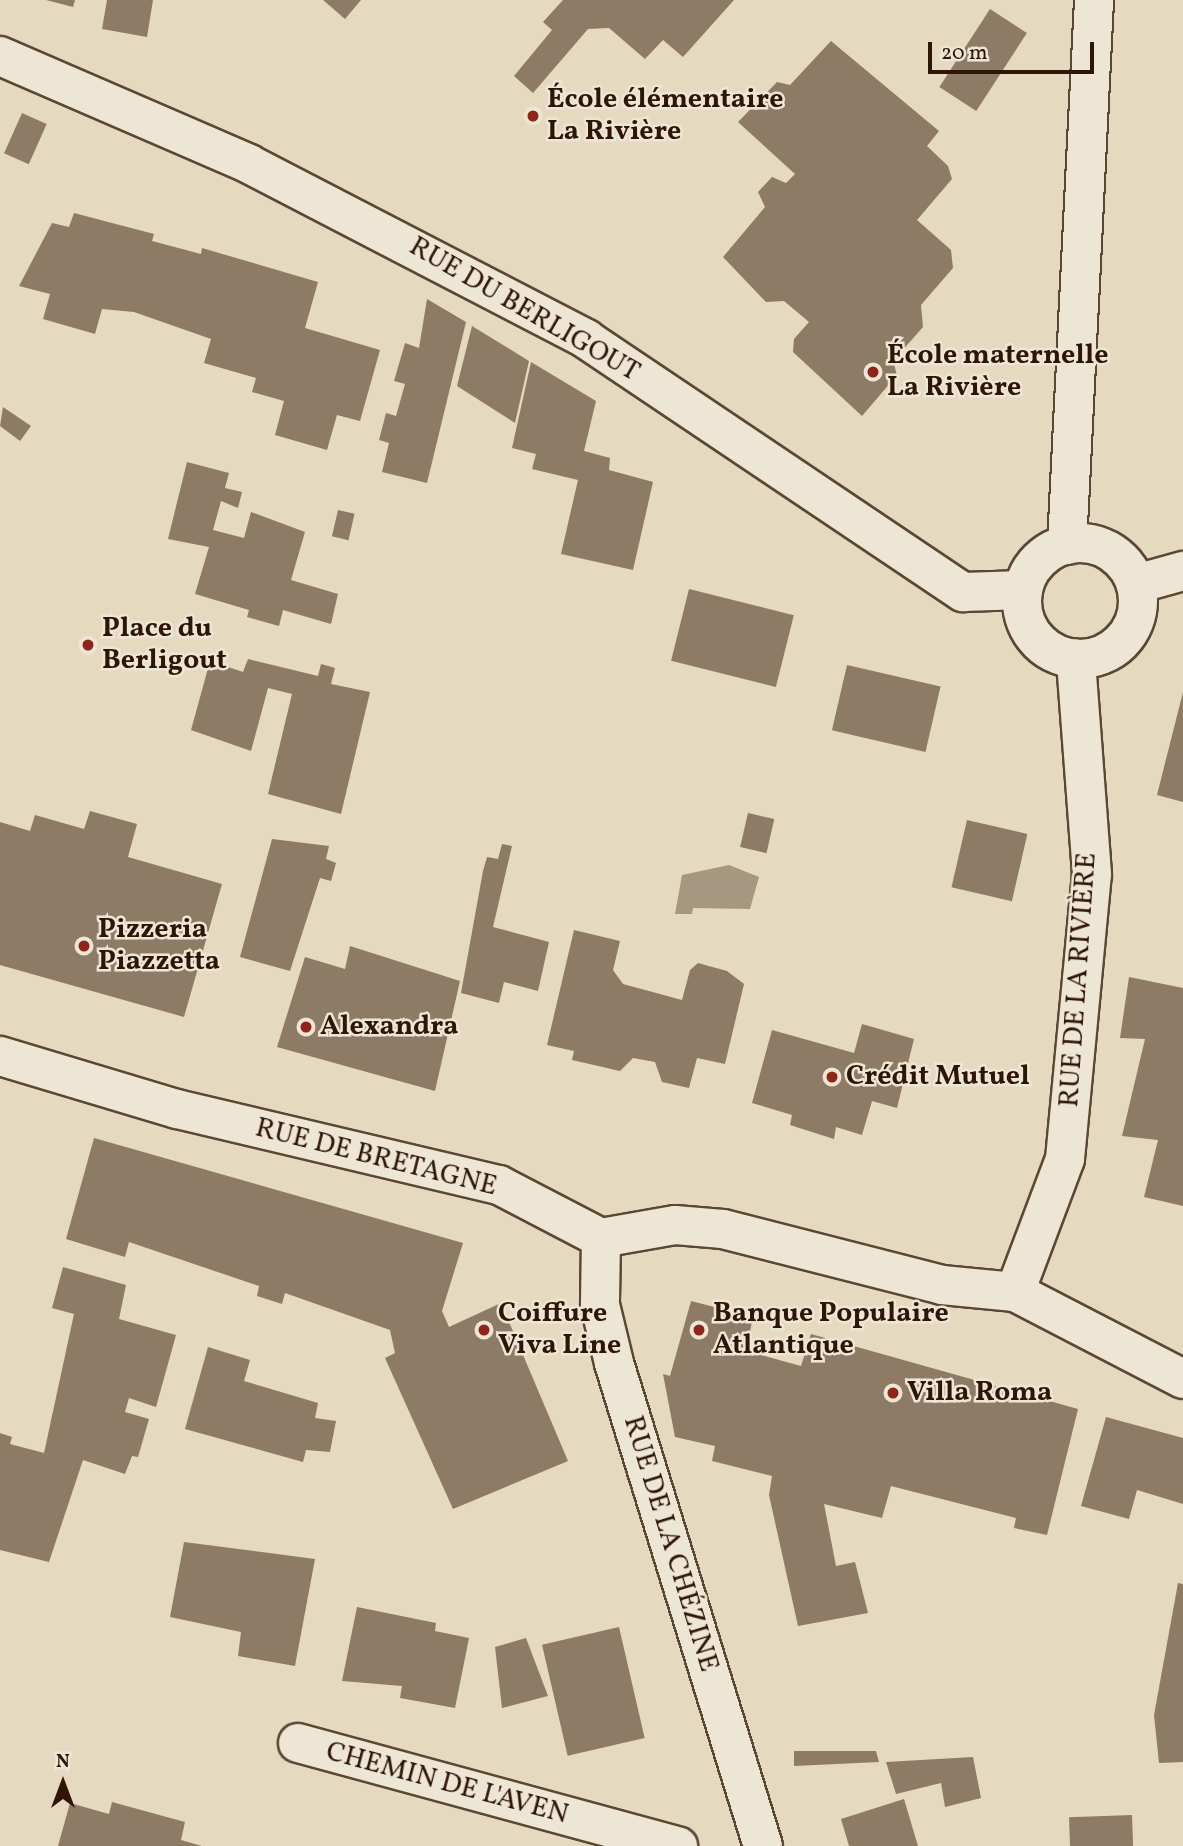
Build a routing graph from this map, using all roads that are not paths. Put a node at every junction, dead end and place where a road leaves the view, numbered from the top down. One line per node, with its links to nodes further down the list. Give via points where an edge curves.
1 (1094, 0): 3 (street)
2 (0, 56): 6 (street, RUE DU BERLIGOUT, via 249,164 586,339 963,592)
3 (1067, 545): 5 (street, via 1112,552); 6 (street, via 1040,558)
4 (1183, 571): 5 (street)
5 (1136, 584): 7 (street, via 1131,629 1116,648)
6 (1023, 590): 7 (street, via 1027,624 1040,644)
7 (1076, 659): 10 (street, RUE DE LA RIVIÈRE, via 1092,874 1085,953 1065,1159)
8 (0, 1056): 9 (street, RUE DE BRETAGNE, via 177,1109 499,1185)
9 (601, 1238): 10 (street, via 675,1225 723,1229 942,1285); 14 (street, RUE DE LA CHÉZINE, via 600,1305 614,1363)
10 (1015, 1292): 11 (street)
11 (1183, 1378)
12 (298, 1743): 13 (street, CHEMIN DE L'AVEN)
13 (678, 1846)
14 (763, 1846)

